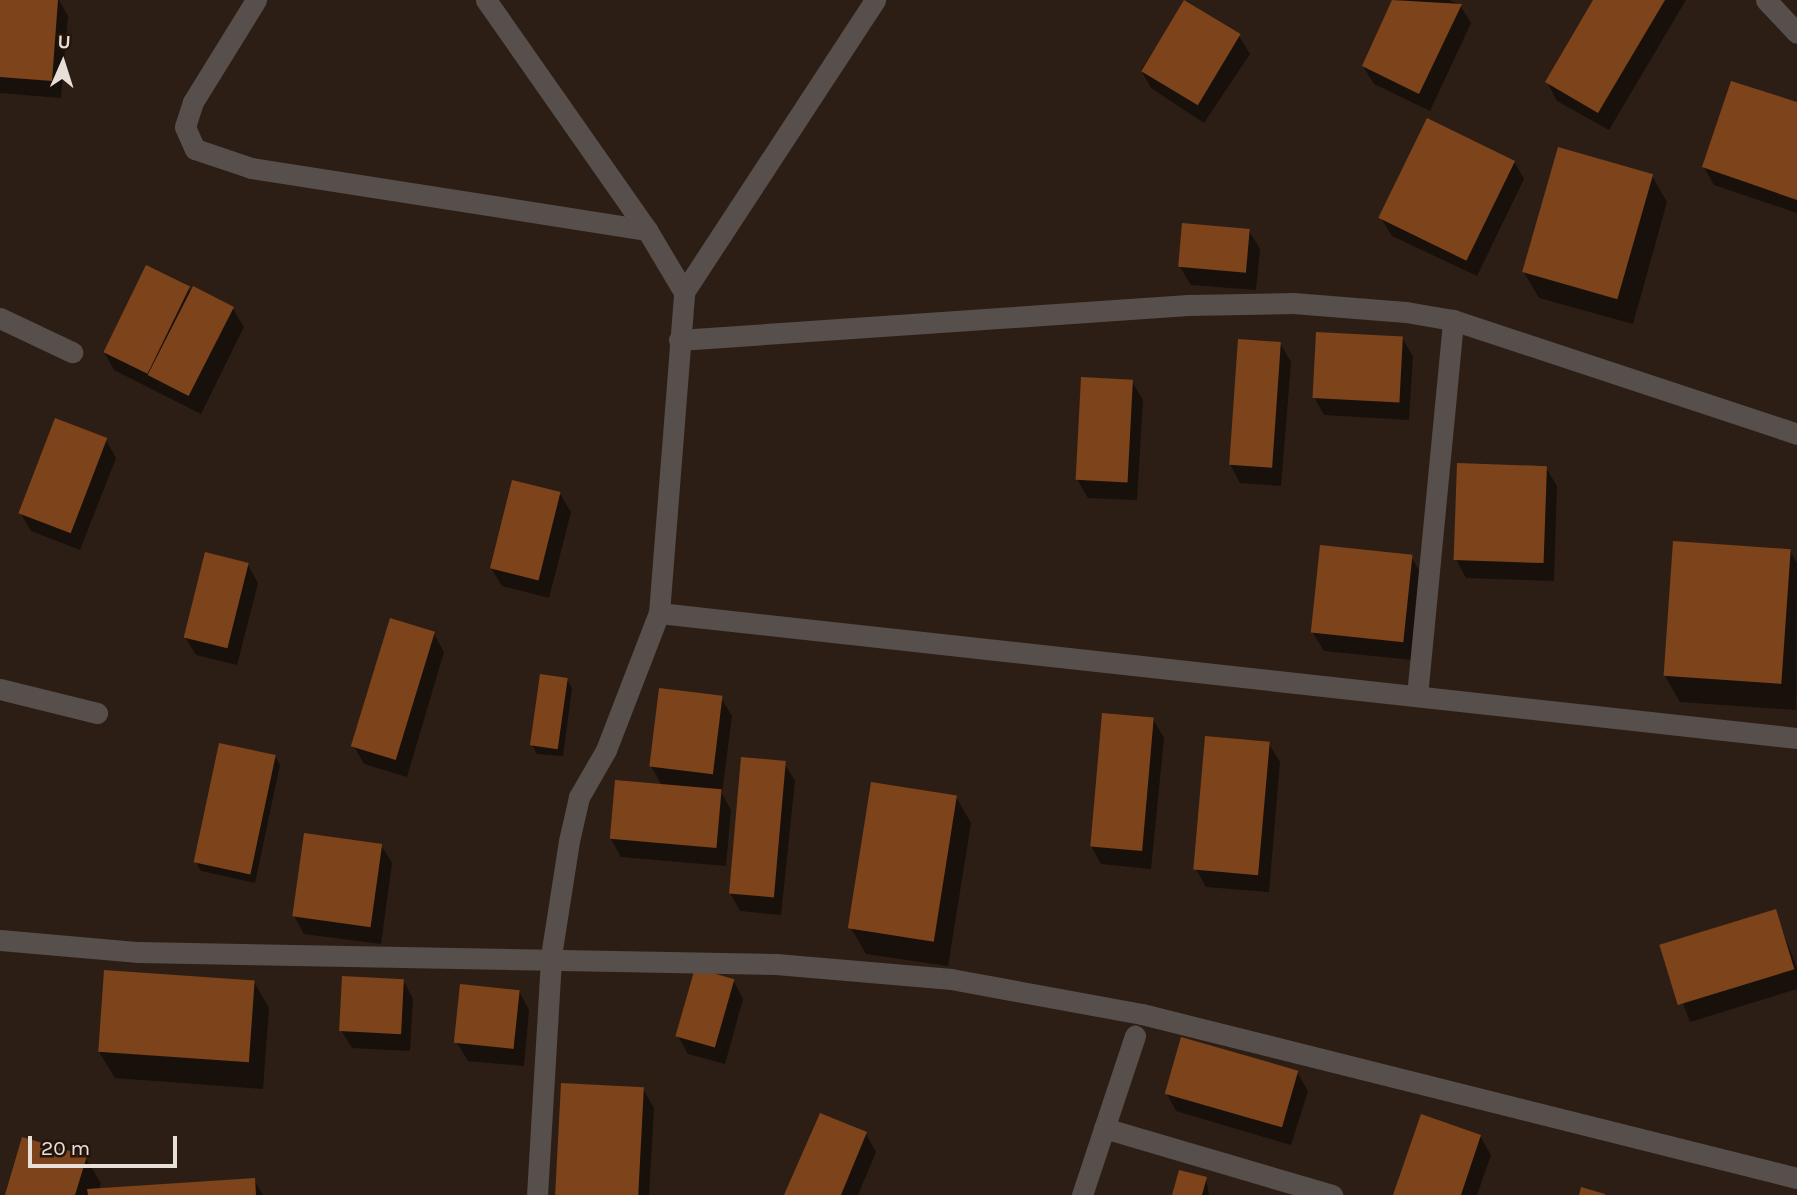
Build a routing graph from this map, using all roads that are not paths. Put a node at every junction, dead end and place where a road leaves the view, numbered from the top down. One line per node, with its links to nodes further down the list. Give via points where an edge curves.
1 (256, 0): 6 (street, via 193,102 185,127 195,149 251,167)
2 (486, 0): 6 (street)
3 (875, 0): 7 (street)
4 (1766, 0): 5 (street)
5 (1797, 33)
6 (648, 230): 7 (street)
7 (684, 292): 10 (street)
8 (0, 318): 11 (street)
9 (1453, 320): 10 (street, via 1293,303 1188,305); 12 (street); 15 (street)
10 (679, 340): 13 (street)
11 (72, 352)
12 (1797, 434)
13 (659, 613): 15 (street); 19 (street, via 606,750 579,797)
14 (0, 689): 16 (street)
15 (1417, 696): 17 (street)
16 (97, 713)
17 (1797, 738)
18 (0, 940): 19 (street, via 138,952)
19 (551, 956): 22 (street, via 776,964 951,979 1142,1014); 23 (street)
20 (1135, 1036): 21 (street)
21 (1104, 1128): 24 (street); 25 (street)
22 (1797, 1178)
23 (537, 1195)
24 (1082, 1195)
25 (1332, 1195)

